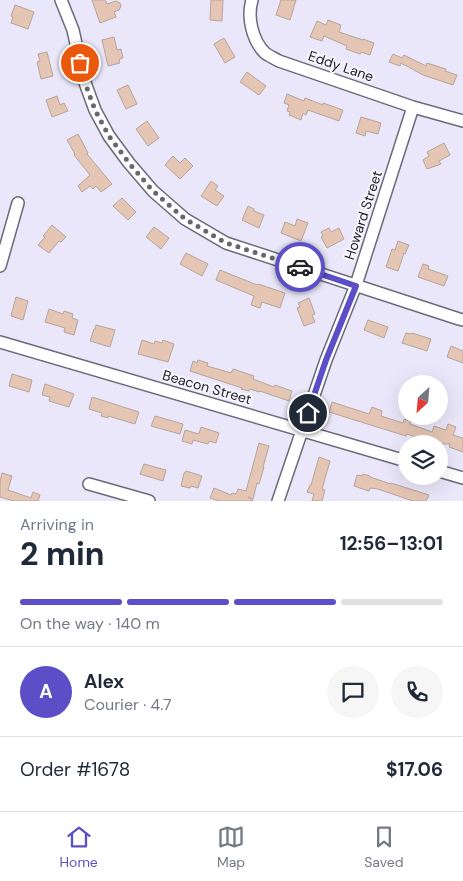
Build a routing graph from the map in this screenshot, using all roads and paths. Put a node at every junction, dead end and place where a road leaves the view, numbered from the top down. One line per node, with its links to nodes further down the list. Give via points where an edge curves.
1 (61, 0): 7 (street, via 73,30 84,80 95,110 109,136 153,191 185,219 226,243)
2 (252, 0): 3 (street, Eddy Lane, via 251,27 257,44 266,54)
3 (413, 107): 4 (street, Eddy Lane); 7 (street, Howard Street)
4 (463, 121)
5 (18, 203): 6 (street)
6 (0, 266)
7 (356, 286): 8 (street); 10 (street, Howard Street)
8 (463, 320)
9 (0, 342): 10 (street, Beacon Street)
10 (302, 430): 11 (street, Beacon Street); 16 (street, Howard Street)
11 (398, 459)
12 (448, 474): 13 (street)
13 (463, 478)
14 (89, 484): 15 (street)
15 (149, 501)
16 (278, 501)

